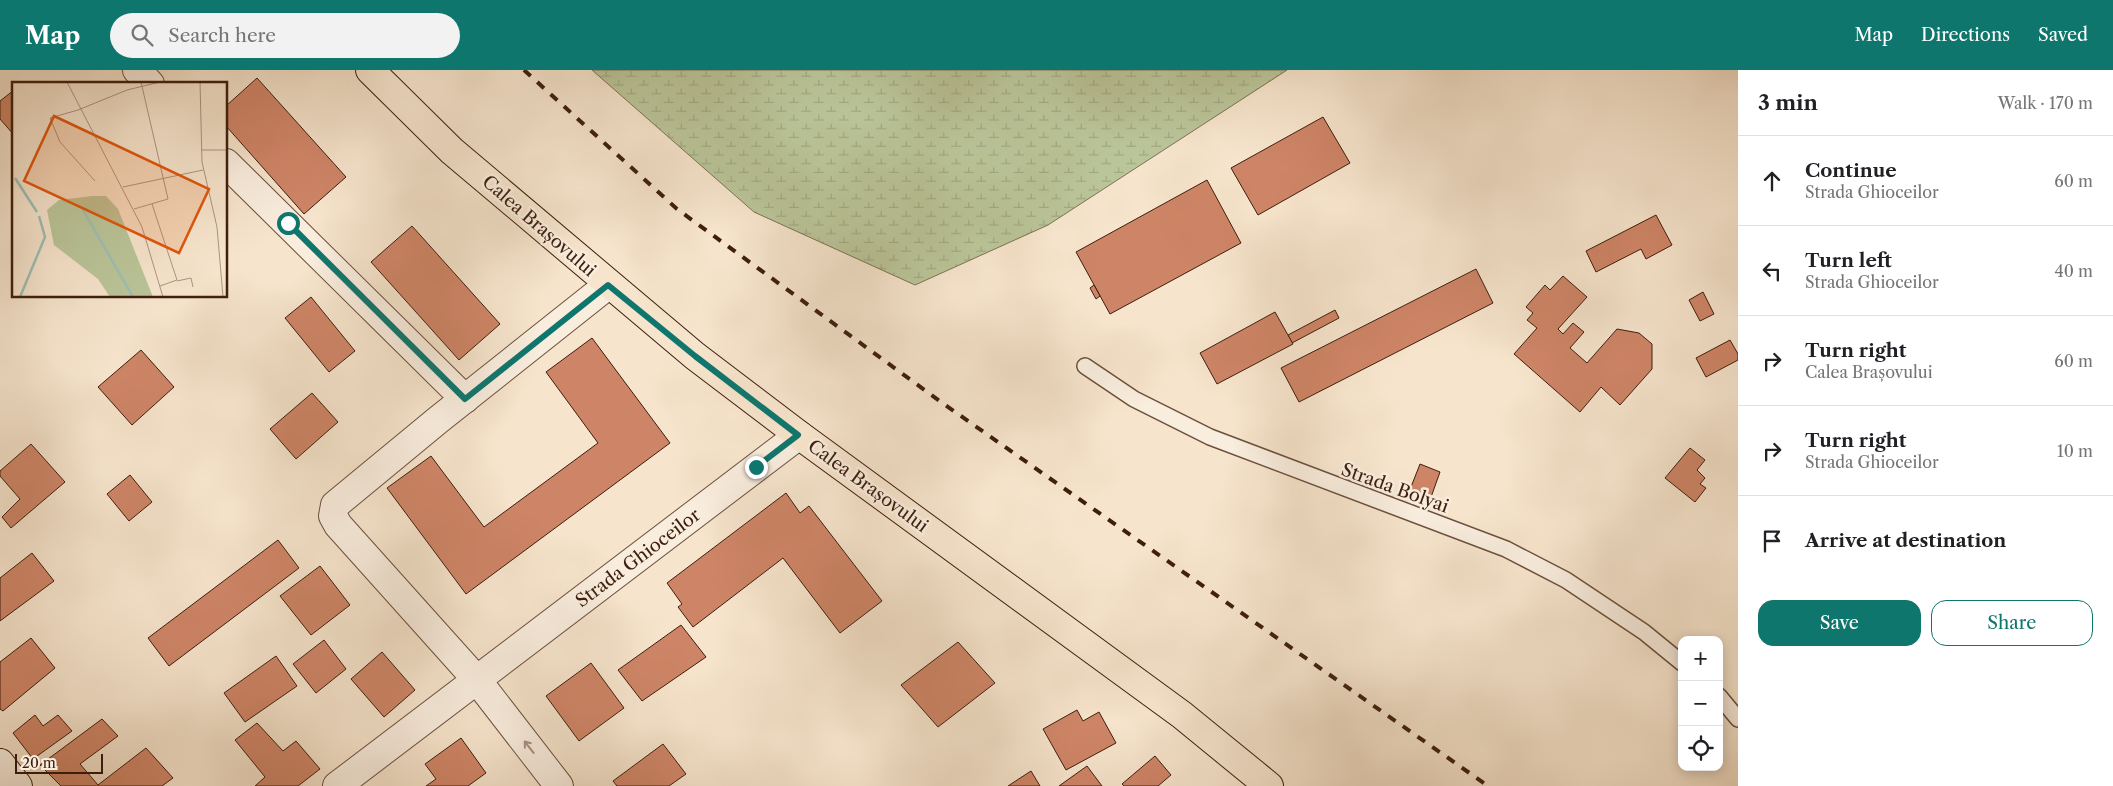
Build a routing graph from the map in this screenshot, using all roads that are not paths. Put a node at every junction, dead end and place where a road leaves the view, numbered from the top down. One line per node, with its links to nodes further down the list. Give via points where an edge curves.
1 (137, 70): 3 (street)
2 (370, 70): 5 (main road, Calea Brașovului, via 452,151)
3 (148, 82)
4 (228, 164): 7 (street)
5 (608, 285): 7 (street); 8 (main road, Calea Brașovului)
6 (1085, 366): 9 (lane, Strada Bolyai, via 1134,399 1210,437 1506,549 1566,580 1644,632)
7 (465, 399): 10 (street, via 335,504 333,516)
8 (798, 435): 10 (street, Strada Ghioceilor); 17 (main road, Calea Brașovului, via 1182,715)
9 (1678, 660)
10 (477, 680): 15 (street, Strada Ghioceilor); 16 (street, one-way to 10)
11 (1723, 701): 12 (lane)
12 (1738, 720)
13 (0, 763): 14 (street)
14 (18, 786)
15 (337, 786)
16 (559, 786)
17 (1269, 786)

